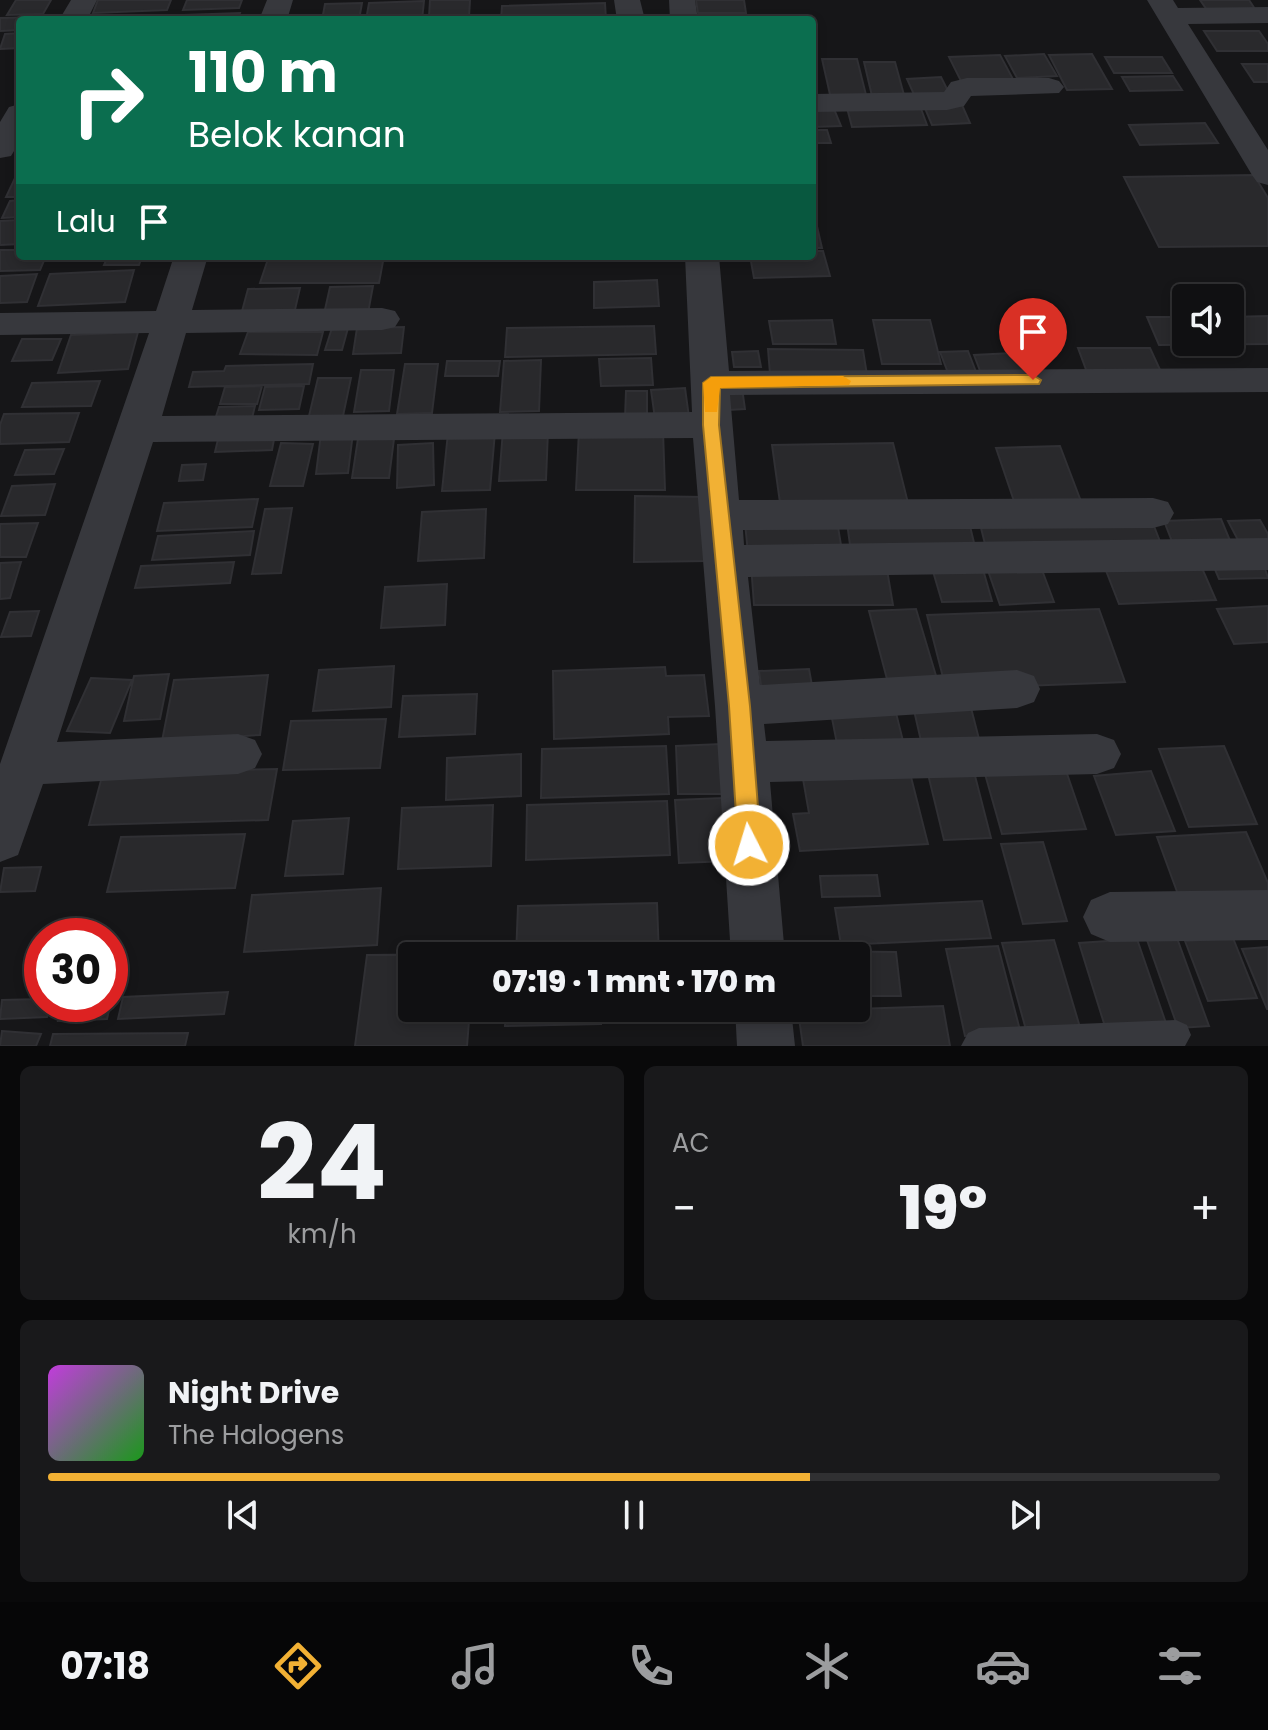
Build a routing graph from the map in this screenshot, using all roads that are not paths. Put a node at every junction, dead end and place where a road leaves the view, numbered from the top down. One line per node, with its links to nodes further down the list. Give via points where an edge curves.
1 (1165, 8): 2 (street); 7 (street)
2 (1268, 15)
3 (1049, 87): 4 (street, via 964,88 947,101)
4 (816, 103)
5 (16, 120): 6 (street)
6 (0, 149)
7 (1268, 175)
8 (190, 260): 11 (street)
9 (702, 260): 14 (street)
10 (382, 319): 11 (street)
11 (170, 320): 12 (street); 15 (street)
12 (0, 324)
13 (1268, 380): 14 (street)
14 (711, 404): 15 (street); 17 (street)
15 (138, 429): 25 (street)
16 (1153, 513): 17 (street)
17 (721, 515): 19 (street)
18 (1268, 554): 19 (street)
19 (724, 561): 21 (street)
20 (1017, 689): 21 (street)
21 (739, 706): 24 (street)
22 (238, 754): 25 (street)
23 (1097, 754): 24 (street)
24 (743, 762): 29 (street)
25 (25, 764): 26 (street)
26 (0, 839)
27 (1268, 915): 28 (street)
28 (1110, 917)
29 (757, 942)
30 (764, 1022): 32 (street)
31 (1176, 1035): 33 (lane)
32 (766, 1046)
33 (976, 1046)

